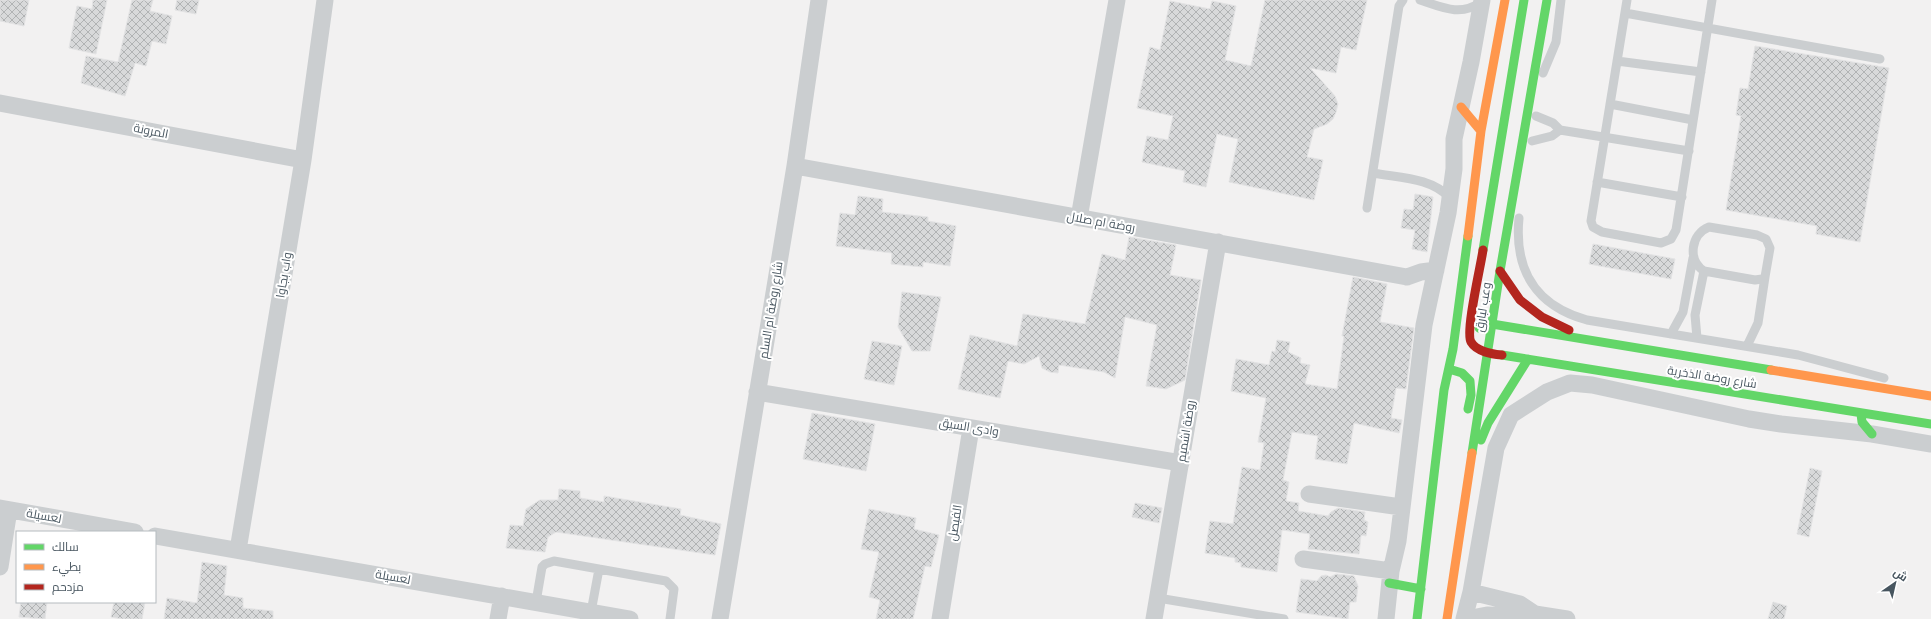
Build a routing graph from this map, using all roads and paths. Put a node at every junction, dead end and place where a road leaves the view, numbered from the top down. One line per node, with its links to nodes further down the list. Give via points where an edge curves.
1 (325, 0): 28 (street, واب بجاوا)
2 (819, 0): 29 (street, شارع روضة ام السلم)
3 (1117, 0): 37 (street)
4 (1402, 0): 30 (lane)
5 (1420, 0): 12 (lane, via 1460,11 1472,8)
6 (1505, 0): 24 (street, وعب لبارق)
7 (1524, 0): 48 (street)
8 (1547, 0): 41 (street, وعب لبارق)
9 (1561, 0): 21 (lane, via 1556,42 1544,71)
10 (1627, 0): 13 (lane)
11 (1712, 0): 14 (lane)
12 (1482, 1): 20 (street)
13 (1625, 13): 14 (lane); 16 (lane)
14 (1708, 28): 15 (lane); 17 (lane)
15 (1880, 58)
16 (1617, 61): 17 (lane); 19 (lane)
17 (1701, 72): 22 (lane)
18 (0, 103): 28 (street, المرونة)
19 (1610, 104): 22 (lane); 25 (lane)
20 (1461, 107): 24 (street); 34 (street, via 1454,139 1454,169)
21 (1536, 116): 23 (lane, via 1554,123); 26 (lane)
22 (1694, 120): 27 (lane)
23 (1560, 130): 25 (lane); 26 (lane, via 1552,136)
24 (1481, 131): 53 (street, وعب لبارق)
25 (1604, 136): 27 (lane); 31 (lane)
26 (1532, 141): 32 (lane)
27 (1689, 151): 33 (lane)
28 (303, 160): 73 (street, واب بجاوا)
29 (795, 166): 37 (street, روضة ام صلال); 57 (street, شارع روضة ام السلم)
30 (1373, 173): 34 (lane, via 1432,184); 36 (lane)
31 (1597, 182): 33 (lane); 33 (lane, via 1591,221 1593,227 1602,232 1661,243 1671,239 1676,230)
32 (1525, 185)
33 (1682, 197)
34 (1450, 198): 40 (street)
35 (1521, 207): 47 (lane, via 1518,231 1522,261 1533,285 1551,304 1568,314 1587,320)
36 (1367, 208)
37 (1079, 218): 38 (street, روضة ام صلال)
38 (1218, 242): 43 (street, روضة ام صلال); 65 (street, روضة اشميم)
39 (1693, 258): 42 (lane, via 1695,264); 44 (lane, via 1697,236 1709,227 1757,235 1766,239 1770,248); 47 (lane, via 1683,312)
40 (1436, 270): 43 (street); 45 (street)
41 (1500, 271): 46 (street, وعب لبارق); 50 (street, via 1520,300 1542,316)
42 (1704, 271): 44 (lane, via 1759,280); 49 (lane, via 1696,315)
43 (1407, 276): 45 (street)
44 (1765, 277): 51 (lane, via 1758,323)
45 (1430, 294): 69 (street)
46 (1492, 324): 48 (street, via 1483,326); 50 (street, شارع روضة الذخرية); 52 (street, وعب لبارق)
47 (1671, 334): 49 (lane)
48 (1469, 336): 52 (street, via 1475,347); 53 (street)
49 (1696, 338): 51 (lane)
50 (1596, 340): 58 (street, شارع روضة الذخرية)
51 (1747, 346): 56 (lane, via 1815,359)
52 (1488, 353): 54 (street, شارع روضة الذخرية); 66 (street, وعب لبارق)
53 (1452, 354): 55 (street, وعب لبارق)
54 (1528, 358): 59 (street, شارع روضة الذخرية); 66 (street, via 1488,423)
55 (1449, 369): 60 (street, via 1462,373 1470,381 1471,395); 79 (street, وعب لبارق, via 1444,390)
56 (1890, 379)
57 (757, 392): 62 (street, وادى السيق); 89 (street, شارع روضة ام السلم)
58 (1931, 396)
59 (1861, 414): 61 (street, شارع روضة الذخرية); 63 (street, via 1862,422)
60 (1466, 418)
61 (1931, 424)
62 (971, 428): 65 (street, وادى السيق); 90 (street, الفيصل)
63 (1872, 434): 64 (street); 80 (street, via 1749,419 1592,384 1570,383 1546,392 1511,415 1496,448)
64 (1931, 444)
65 (1181, 463): 82 (street, روضة اشميم)
66 (1471, 463): 74 (street, وعب لبارق)
67 (1458, 483): 74 (street)
68 (1310, 494): 69 (street)
69 (1401, 507): 78 (street, via 1398,541)
70 (4, 509): 71 (street, لعسيلة); 76 (street)
71 (129, 531)
72 (156, 536): 73 (street, لعسيلة)
73 (238, 550): 81 (street, لعسيلة)
74 (1456, 555): 95 (street, وعب لبارق)
75 (1303, 559): 78 (street)
76 (0, 567)
77 (599, 568): 83 (lane, via 554,561 545,564 541,572); 84 (lane); 88 (lane, via 666,581 674,589)
78 (1390, 577): 79 (street); 93 (street)
79 (1421, 589): 94 (street, وعب لبارق)
80 (1472, 592): 85 (street, via 1520,604); 96 (street)
81 (502, 596): 83 (street, لعسيلة); 86 (street)
82 (1158, 598): 91 (street, روضة اشميم); 92 (lane)
83 (536, 602): 84 (street, لعسيلة)
84 (591, 612): 87 (street, لعسيلة)
85 (1535, 614): 96 (street, via 1486,615); 97 (street)
86 (498, 619)
87 (630, 619)
88 (670, 619)
89 (720, 619)
90 (940, 619)
91 (1154, 619)
92 (1284, 619)
93 (1386, 619)
94 (1417, 619)
95 (1446, 619)
96 (1465, 619)
97 (1567, 619)

